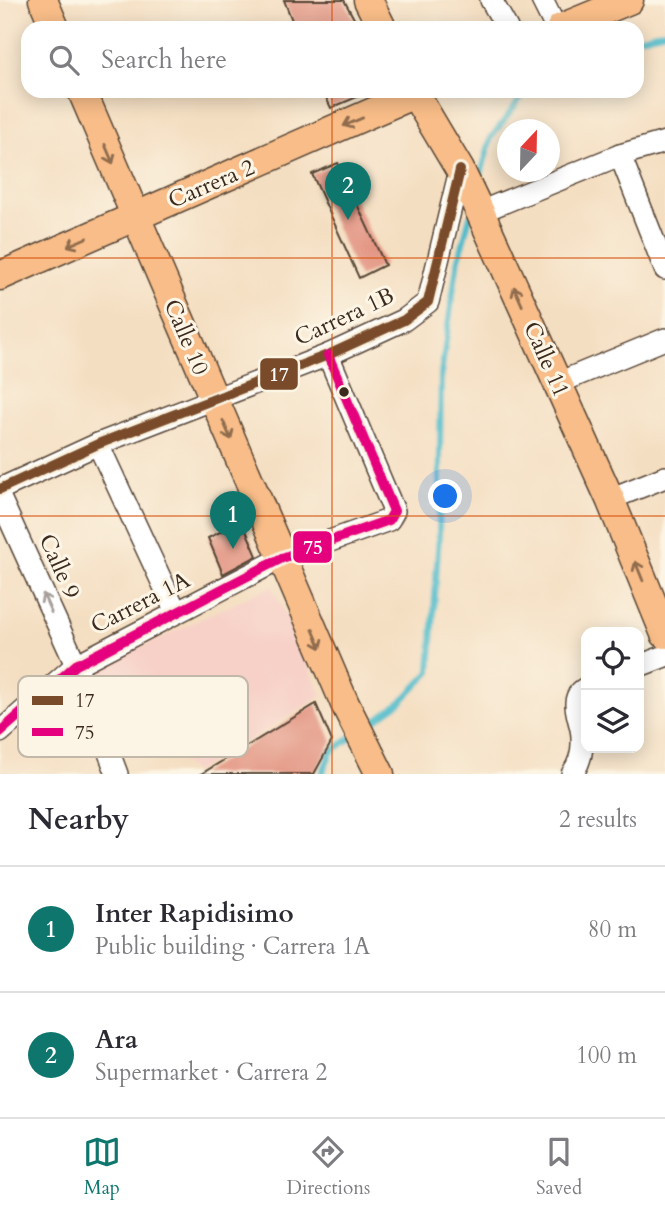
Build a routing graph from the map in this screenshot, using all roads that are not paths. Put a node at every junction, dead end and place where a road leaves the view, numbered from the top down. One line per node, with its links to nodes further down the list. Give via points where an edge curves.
1 (43, 0): 6 (main road)
2 (368, 0): 7 (main road)
3 (491, 0): 8 (street)
4 (542, 0): 9 (street)
5 (629, 0): 10 (main road)
6 (52, 21)
7 (378, 21)
8 (503, 21)
9 (555, 21)
10 (576, 21)
11 (85, 98): 17 (main road, Calle 10, one-way to 17)
12 (403, 98): 17 (main road, Carrera 2, one-way to 17)
13 (420, 98): 16 (main road, Calle 11)
14 (665, 142): 15 (street)
15 (620, 155): 16 (street); 18 (street)
16 (470, 191): 21 (street, Carrera 1B, via 428,302 404,320); 22 (main road, Calle 11, one-way to 16)
17 (135, 216): 19 (main road, Carrera 2, one-way to 19); 23 (main road, Calle 10)
18 (665, 269)
19 (0, 276)
20 (665, 338): 22 (street)
21 (328, 355): 23 (street, Carrera 1B); 29 (street, Carrera 1A, via 394,510 388,520)
22 (558, 383): 28 (main road, Calle 11)
23 (215, 400): 24 (street, Carrera 1B); 29 (main road, Calle 10, one-way to 29)
24 (98, 444): 26 (street, Carrera 1B); 30 (street)
25 (665, 477): 28 (street)
26 (0, 489)
27 (0, 498): 33 (street, Calle 9, one-way to 27)
28 (610, 499): 31 (main road, Calle 11, one-way to 28)
29 (282, 558): 30 (street, Carrera 1A); 41 (main road, Calle 10, one-way to 41)
30 (176, 612): 33 (street, Carrera 1A)
31 (664, 637): 32 (street)
32 (644, 660)
33 (76, 665): 34 (street, Carrera 1A); 35 (street, Calle 9)
34 (64, 676)
35 (80, 676)
36 (583, 690): 42 (street, via 575,703 581,756)
37 (18, 716): 38 (street, Carrera 1A)
38 (0, 732)
39 (111, 757): 40 (street, Calle 9)
40 (117, 774)
41 (380, 774)
42 (572, 774)

